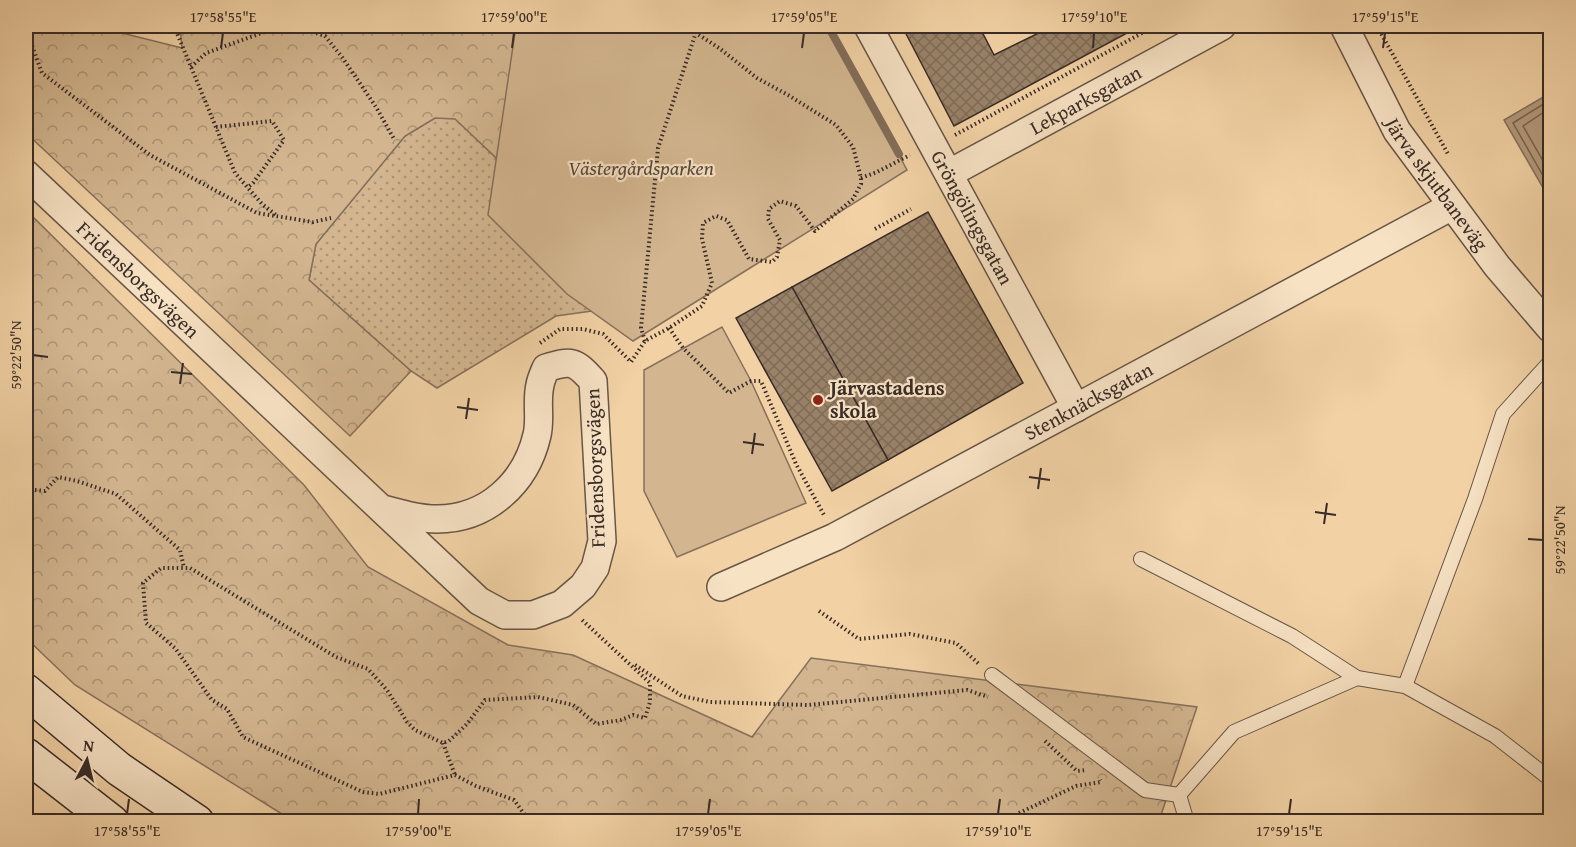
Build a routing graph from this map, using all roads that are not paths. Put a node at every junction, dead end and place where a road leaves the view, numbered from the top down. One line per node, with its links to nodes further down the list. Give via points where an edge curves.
1 (868, 26): 5 (street, Gröngölingsgatan)
2 (1222, 26): 5 (street, Lekparksgatan)
3 (1344, 26): 6 (street, Järva skjutbaneväg, via 1397,131)
4 (26, 174): 10 (street, Fridensborgsvägen)
5 (950, 174): 9 (street, Gröngölingsgatan)
6 (1452, 206): 7 (street, Järva skjutbaneväg); 9 (street, Stenknäcksgatan)
7 (1551, 328)
8 (1551, 362): 15 (lane, via 1503,414)
9 (1076, 408): 12 (street, Stenknäcksgatan, via 836,537)
10 (383, 509): 10 (street, Fridensborgsvägen, via 420,518 458,518 499,498 528,465 538,434 539,385 546,368 565,362 580,366 593,381 602,541 595,568 583,586 562,604 533,615 505,615 479,601)
11 (1141, 559): 14 (lane, via 1292,636)
12 (721, 587)
13 (992, 675): 19 (lane, via 1145,790)
14 (1357, 678): 15 (lane); 19 (lane, via 1234,732)
15 (1405, 686): 18 (lane, via 1495,736)
16 (26, 691): 21 (main road, via 119,769)
17 (26, 755): 20 (main road)
18 (1551, 779)
19 (1179, 795): 22 (lane)
20 (112, 822)
21 (197, 822)
22 (1187, 822)

